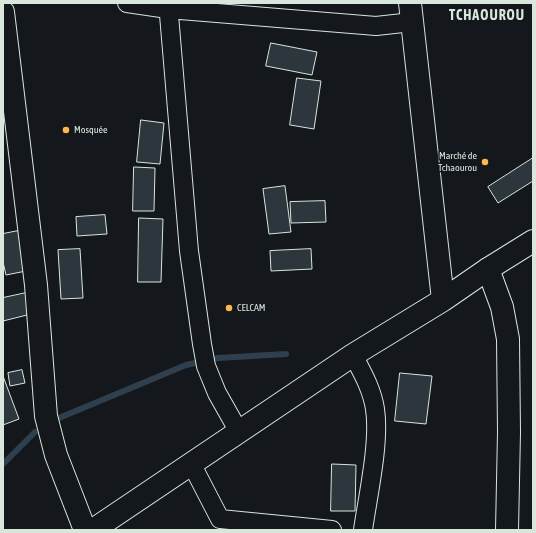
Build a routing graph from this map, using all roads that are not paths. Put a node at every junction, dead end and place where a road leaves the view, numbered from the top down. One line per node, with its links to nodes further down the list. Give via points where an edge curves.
1 (127, 3): 2 (street)
2 (168, 6): 4 (street, via 376,26); 9 (street, via 189,251 202,344 206,366 217,393)
3 (3, 12): 12 (main road, via 36,285 46,416 56,455)
4 (411, 13): 7 (main road)
5 (533, 241): 6 (main road)
6 (488, 269): 7 (main road); 16 (main road, via 502,307 508,339)
7 (443, 300): 8 (main road)
8 (353, 355): 9 (main road); 15 (street, via 367,383 374,408 376,433)
9 (239, 432): 10 (main road)
10 (191, 463): 11 (street); 13 (main road)
11 (220, 524): 14 (street)
12 (85, 530)
13 (93, 530)
14 (332, 530)
15 (364, 530)
16 (507, 530)

